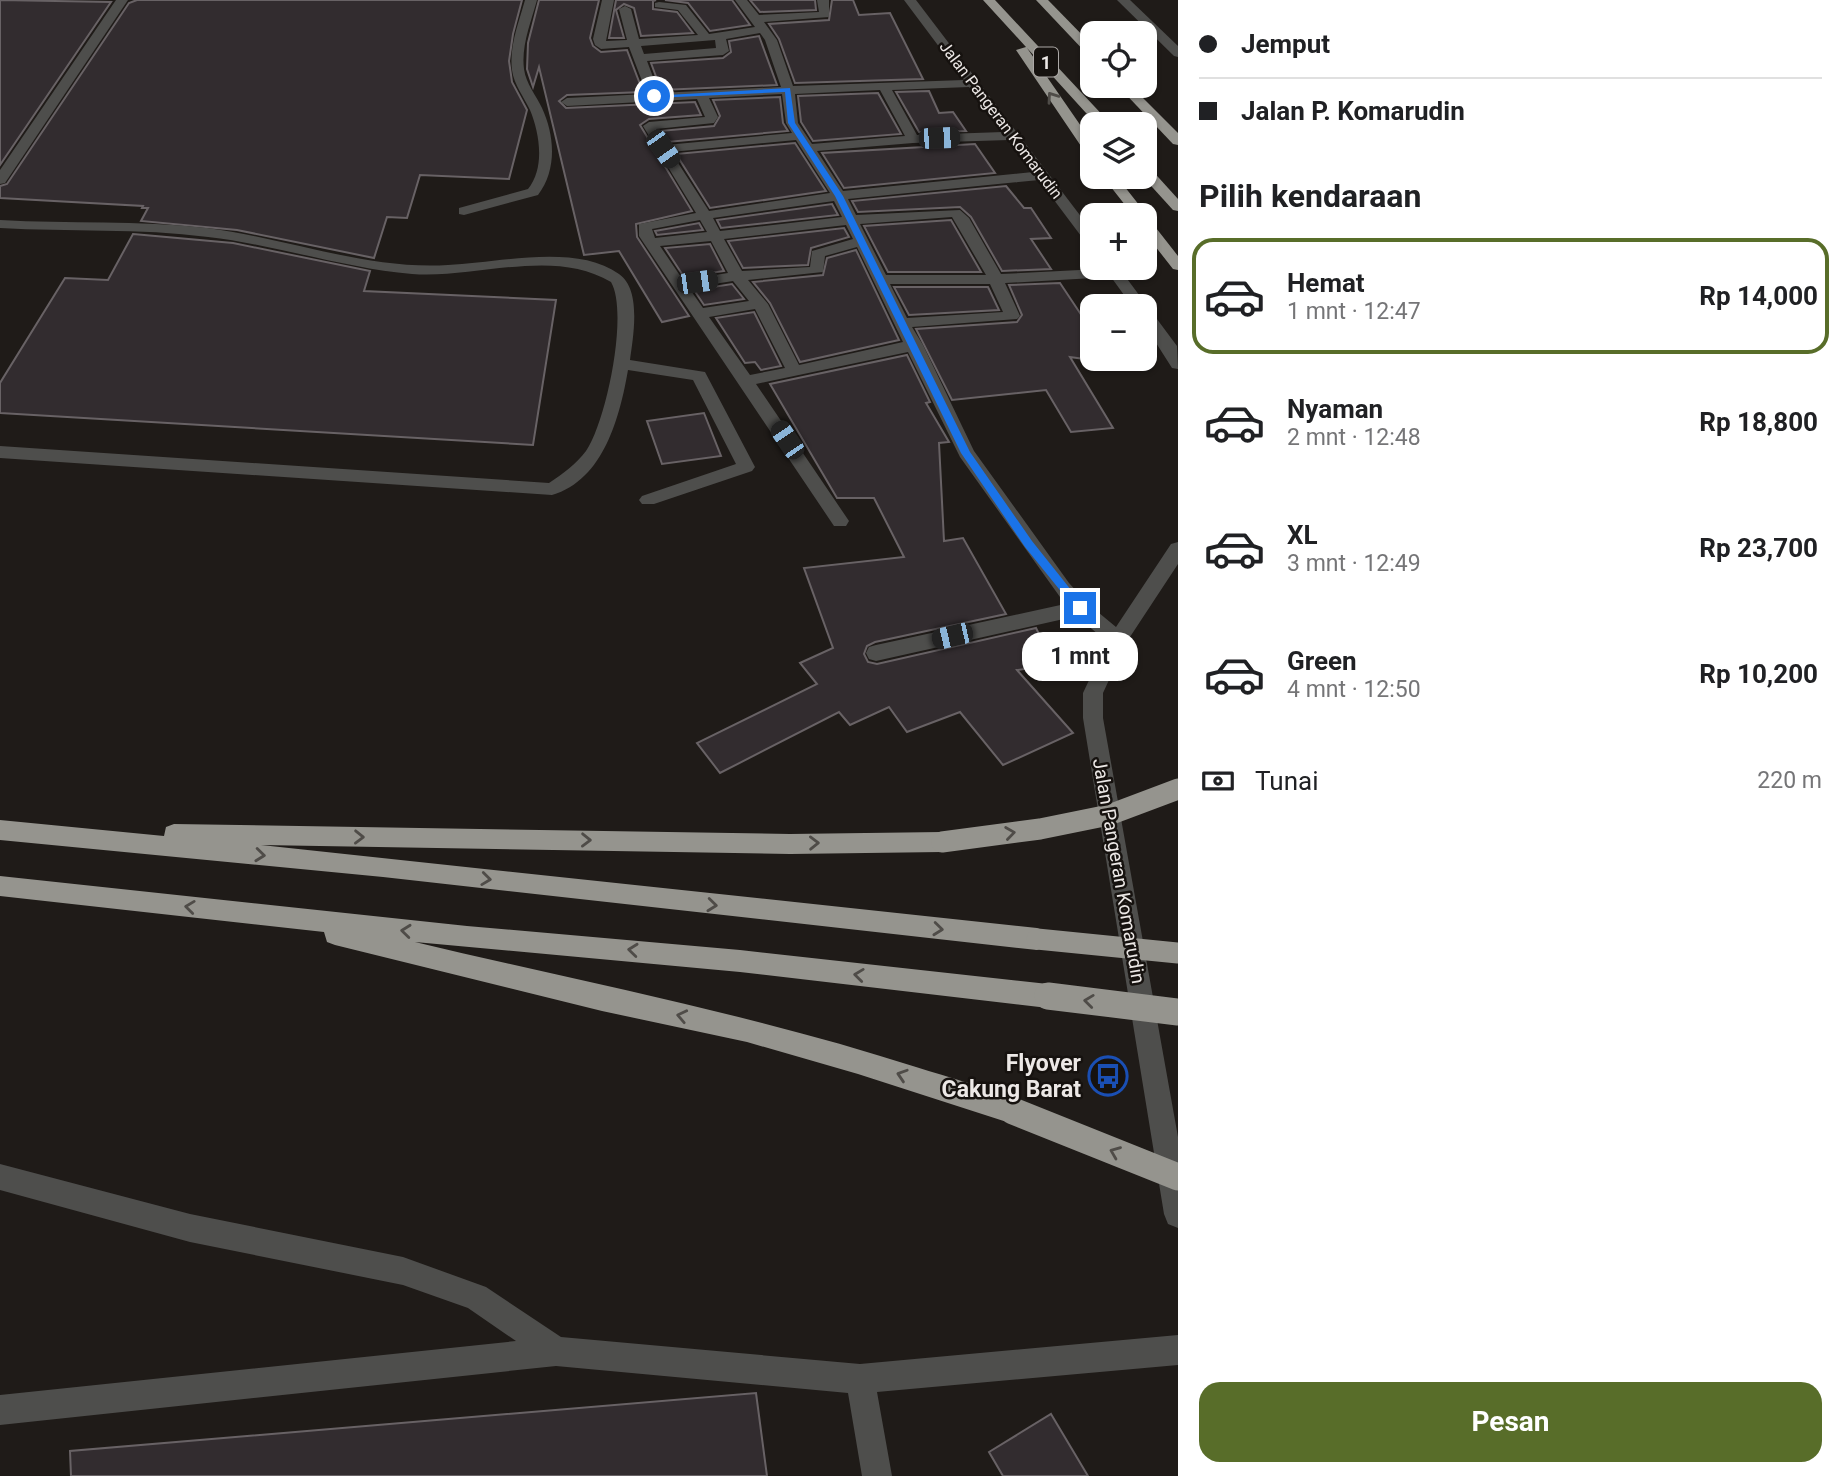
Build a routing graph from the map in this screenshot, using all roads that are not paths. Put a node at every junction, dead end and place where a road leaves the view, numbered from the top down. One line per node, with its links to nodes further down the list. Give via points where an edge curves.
1 (121, 0): 35 (street)
2 (531, 0): 41 (street, via 518,69 537,112 545,148 539,186 518,197)
3 (741, 0): 13 (street)
4 (823, 0): 13 (street, via 825,15)
5 (910, 0): 20 (street, Jalan Pangeran Komarudin)
6 (989, 0): 12 (highway, 1)
7 (1042, 0): 16 (highway, 1)
8 (1123, 0): 18 (street)
9 (661, 3): 11 (street); 15 (street, via 682,6)
10 (608, 4): 11 (street); 17 (street, via 601,45)
11 (635, 8): 17 (street)
12 (1001, 14): 27 (highway, 1); 28 (highway, one-way to 12, via 1032,68)
13 (761, 24): 14 (street); 22 (street, via 776,50)
14 (720, 37): 15 (street); 19 (street, via 723,51)
15 (706, 38): 17 (street)
16 (1080, 40)
17 (634, 44): 19 (street)
18 (1178, 53)
19 (639, 58): 24 (street)
20 (974, 83): 21 (street); 29 (street, Jalan Pangeran Komarudin)
21 (885, 88): 22 (street); 30 (street)
22 (788, 90): 23 (street); 32 (street, via 792,123)
23 (701, 95): 24 (street); 33 (street, via 712,117 709,120 649,126)
24 (654, 96): 26 (street)
25 (1136, 98): 31 (highway)
26 (567, 102)
27 (1091, 112)
28 (1080, 135)
29 (1014, 136): 30 (street); 34 (street, Jalan Pangeran Komarudin)
30 (913, 139): 32 (street)
31 (1178, 141)
32 (803, 142): 33 (street); 38 (street)
33 (663, 149): 42 (street)
34 (1043, 175): 38 (street); 45 (street, Jalan Pangeran Komarudin)
35 (0, 180)
36 (1157, 184): 40 (highway)
37 (1119, 189): 39 (highway)
38 (839, 196): 42 (street); 43 (street)
39 (1131, 203)
40 (1178, 207)
41 (464, 211)
42 (705, 216): 46 (street); 49 (street, via 644,227)
43 (851, 220): 46 (street); 48 (street); 54 (street, via 955,213)
44 (0, 225): 61 (street, via 108,225 208,233 394,268 443,270 546,262 588,267 618,280 625,293)
45 (1080, 225)
46 (717, 235): 49 (street); 52 (street)
47 (1157, 239): 50 (highway)
48 (861, 241): 52 (street, via 817,254 815,271); 53 (street)
49 (652, 243): 55 (street)
50 (1178, 266)
51 (1080, 273): 54 (street)
52 (737, 276): 55 (street); 56 (street)
53 (881, 279): 54 (street); 58 (street)
54 (996, 279): 58 (street, via 1010,317)
55 (677, 285): 57 (street)
56 (760, 304): 57 (street); 63 (street)
57 (697, 314): 64 (street)
58 (904, 323): 60 (street)
59 (1157, 330): 62 (street)
60 (915, 345): 63 (street); 69 (street, via 966,453)
61 (621, 365): 65 (street, via 605,433 581,470 552,489); 66 (street, via 699,376 746,467)
62 (1178, 365)
63 (795, 372): 64 (street)
64 (747, 381): 67 (street)
65 (0, 452)
66 (648, 500)
67 (840, 521)
68 (1178, 549): 70 (street, Jalan Pangeran Komarudin)
69 (1080, 608): 70 (street); 71 (street)
70 (1118, 640): 80 (street, Jalan Pangeran Komarudin, via 1093,693 1093,718)
71 (876, 653)
72 (1178, 789): 73 (highway, one-way to 72, bridge, via 790,844 942,842 1109,815)
73 (11, 831): 76 (highway, one-way to 76, bridge)
74 (0, 886): 75 (highway, one-way to 74)
75 (258, 915): 77 (highway, one-way to 75, bridge, via 740,961); 79 (highway, one-way to 75, bridge, via 1013,1111 858,1061 747,1030)
76 (1178, 953)
77 (1178, 1012)
78 (0, 1177): 82 (street, via 190,1228 403,1271 476,1297)
79 (1178, 1177)
80 (1178, 1214)
81 (1178, 1350): 83 (street)
82 (556, 1351): 83 (street); 84 (street)
83 (860, 1379): 85 (street)
84 (0, 1410)
85 (877, 1476)

